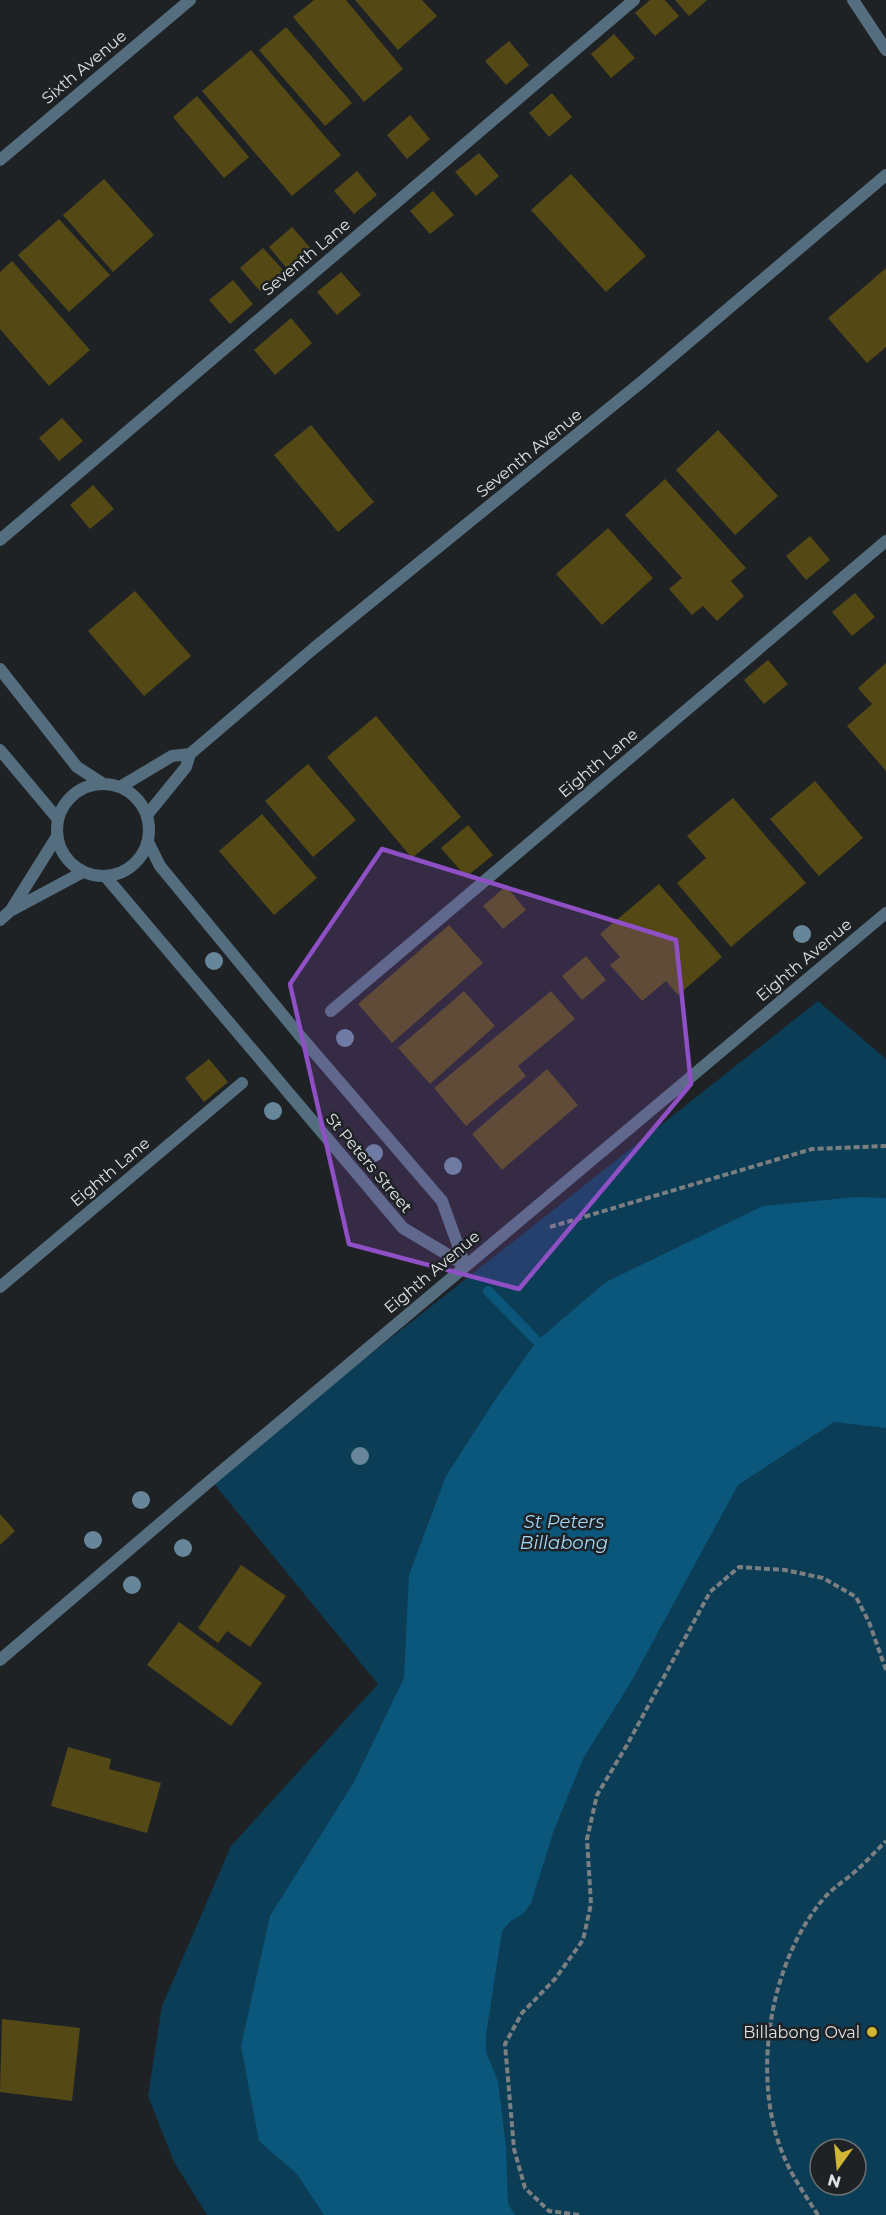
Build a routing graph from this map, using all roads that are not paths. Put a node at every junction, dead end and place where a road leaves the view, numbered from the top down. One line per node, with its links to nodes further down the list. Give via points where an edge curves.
1 (190, 0): 5 (street, Sixth Avenue)
2 (634, 0): 7 (street, Seventh Lane)
3 (853, 0): 4 (street)
4 (886, 50)
5 (0, 160)
6 (886, 175): 11 (street, Seventh Avenue)
7 (0, 540)
8 (886, 541): 23 (street, Eighth Lane)
9 (0, 669): 12 (street, via 77,767)
10 (0, 750): 15 (street)
11 (190, 754): 13 (street, Seventh Avenue, via 172,756); 14 (street, Seventh Avenue, via 186,767)
12 (102, 783): 13 (street); 15 (street, via 80,789 66,801)
13 (120, 787): 14 (street, via 131,793)
14 (147, 815): 17 (street)
15 (57, 818): 16 (street)
16 (56, 838): 18 (street, via 63,854); 20 (street)
17 (148, 842): 19 (street, via 141,857 126,870); 25 (street, St Peters Street, via 160,866 442,1201)
18 (83, 872): 19 (street); 20 (street)
19 (106, 877): 25 (street, St Peters Street, via 403,1228)
20 (11, 910): 22 (street)
21 (886, 913): 25 (street, Eighth Avenue)
22 (0, 920)
23 (331, 1011)
24 (242, 1083): 26 (street, Eighth Lane)
25 (465, 1265): 27 (street, Eighth Avenue)
26 (0, 1287)
27 (0, 1660)

